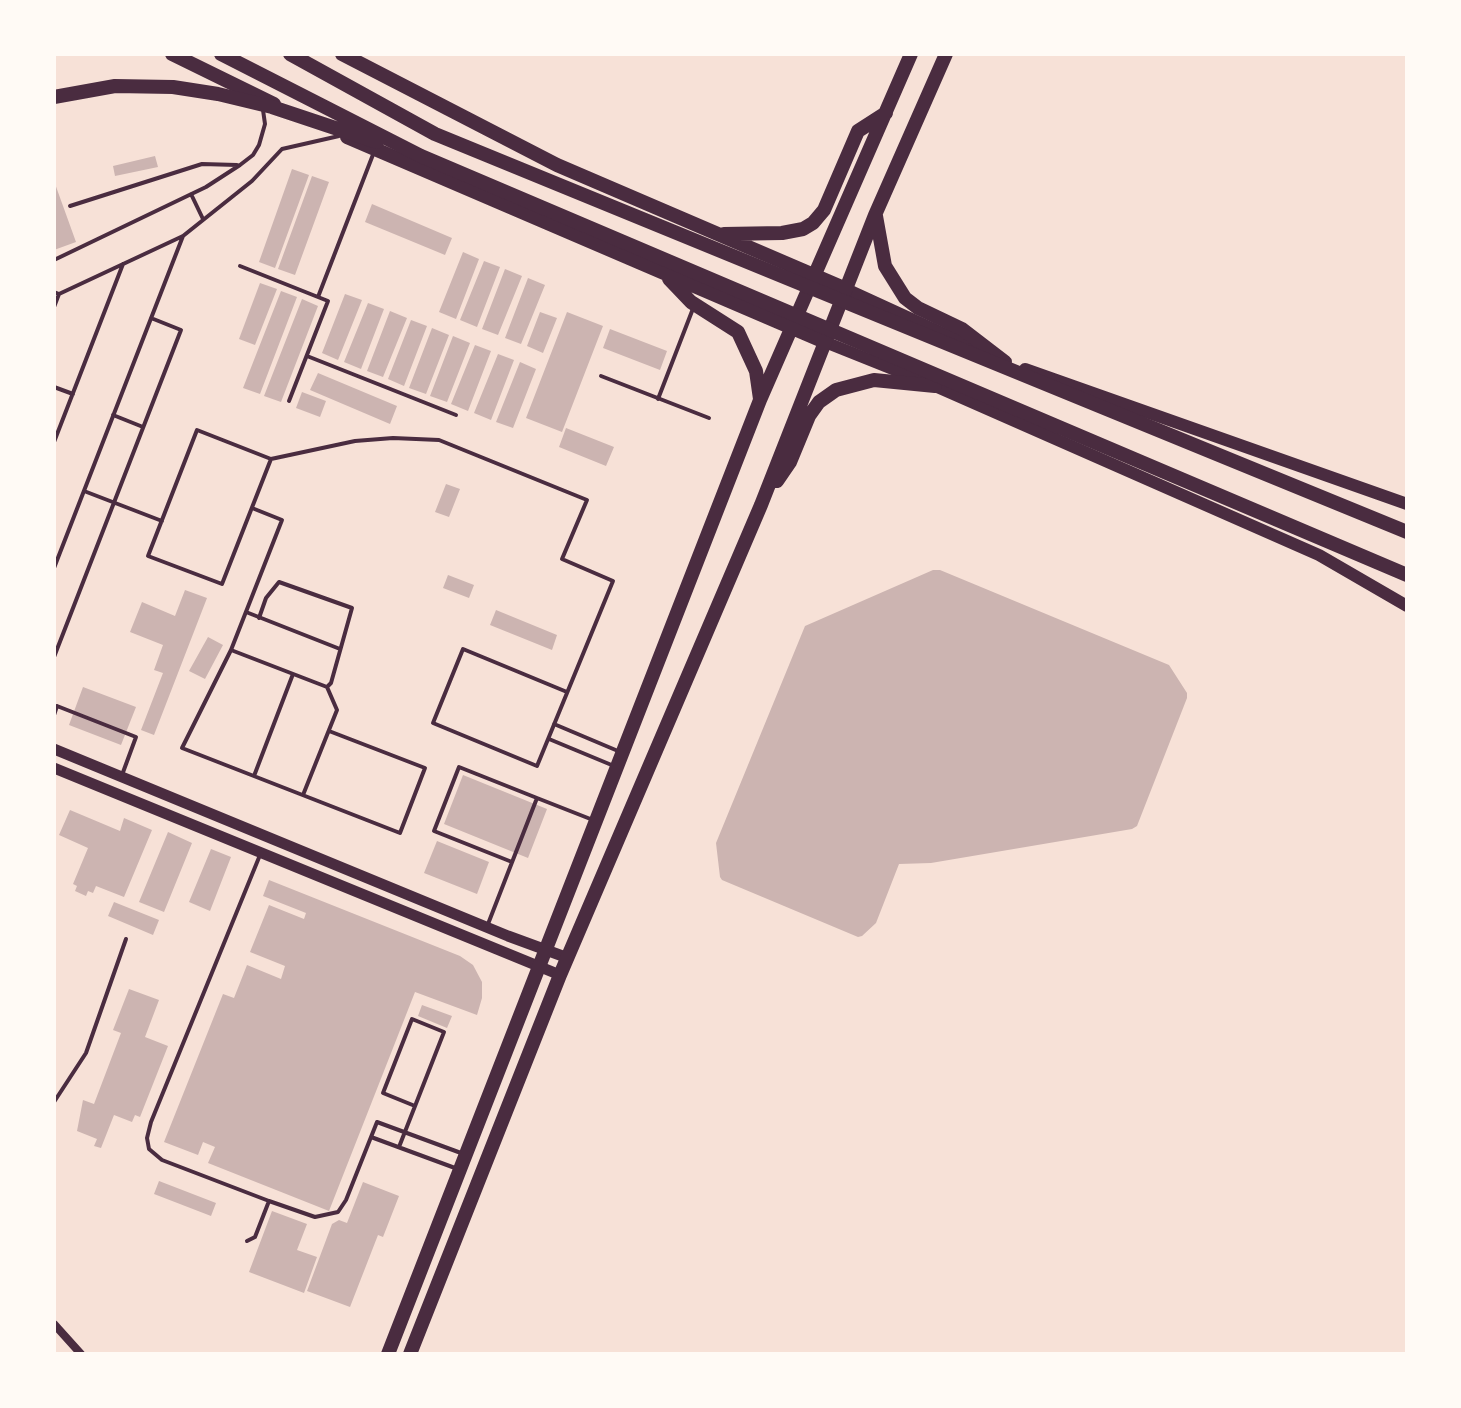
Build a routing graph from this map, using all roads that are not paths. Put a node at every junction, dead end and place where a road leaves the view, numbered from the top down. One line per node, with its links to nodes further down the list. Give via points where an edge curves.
1 (172, 54): 7 (main road)
2 (221, 54): 12 (main road)
3 (290, 54): 54 (main road, via 435,134)
4 (342, 54): 18 (main road, via 557,165)
5 (911, 54): 9 (main road)
6 (946, 54): 16 (main road)
7 (258, 96): 10 (main road); 13 (lane, via 264,133 253,155)
8 (54, 97): 12 (main road, via 135,85 218,94)
9 (886, 112): 18 (main road, via 858,131 824,210 813,223 782,233); 24 (main road)
10 (343, 135): 11 (main road); 17 (lane, via 282,149 252,181)
11 (375, 150): 23 (main road); 27 (lane)
12 (421, 156): 56 (main road)
13 (240, 165): 14 (lane); 15 (lane, via 202,164)
14 (191, 194): 17 (lane); 20 (lane)
15 (70, 206)
16 (875, 215): 25 (main road); 34 (main road, via 885,266 905,298 962,329)
17 (203, 219): 19 (lane)
18 (717, 234): 24 (main road)
19 (183, 236): 21 (lane); 30 (lane)
20 (54, 260)
21 (124, 262): 26 (lane); 38 (lane)
22 (240, 266): 27 (lane)
23 (666, 275): 28 (main road); 31 (main road)
24 (815, 276): 25 (main road); 31 (main road)
25 (846, 289): 32 (main road); 34 (main road)
26 (56, 293): 29 (lane)
27 (318, 297): 33 (lane, via 328,301)
28 (694, 304): 39 (lane); 40 (main road, via 738,332 756,371)
29 (54, 307)
30 (151, 318): 42 (lane); 45 (lane, via 181,330)
31 (792, 329): 32 (main road); 40 (main road)
32 (825, 342): 36 (main road); 51 (main road)
33 (307, 356): 41 (lane); 43 (lane)
34 (1005, 362): 50 (main road)
35 (601, 376): 39 (lane)
36 (935, 386): 51 (main road, via 874,380 836,390 809,416 790,462); 57 (main road, via 1319,555)
37 (54, 387): 38 (lane)
38 (73, 394): 46 (lane)
39 (658, 399): 44 (lane)
40 (760, 400): 71 (main road)
41 (289, 401)
42 (113, 415): 45 (lane); 48 (lane)
43 (456, 415)
44 (709, 418)
45 (143, 427): 49 (lane)
46 (54, 442)
47 (271, 459): 52 (lane); 53 (lane, via 197,430); 65 (lane, via 355,441 439,440 587,500 562,559 613,581)
48 (84, 491): 49 (lane); 55 (lane)
49 (114, 502): 53 (lane); 62 (lane)
50 (1407, 504)
51 (761, 505): 83 (main road)
52 (252, 508): 53 (lane, via 222,584 148,556); 58 (lane, via 282,520)
53 (162, 521)
54 (1404, 530)
55 (54, 568)
56 (1407, 578)
57 (1407, 606)
58 (246, 612): 59 (lane); 61 (lane)
59 (259, 618): 60 (lane); 60 (lane, via 279,582 352,608)
60 (340, 649): 64 (lane)
61 (231, 650): 63 (lane); 73 (lane, via 182,748)
62 (54, 657)
63 (293, 674): 64 (lane); 73 (lane)
64 (327, 687): 68 (lane, via 337,710)
65 (567, 692): 67 (lane); 69 (lane, via 463,649 433,723 537,766)
66 (54, 715): 74 (lane, via 57,706 136,737)
67 (554, 724): 69 (lane); 71 (lane)
68 (329, 731): 75 (lane); 75 (lane, via 425,768 400,833)
69 (548, 738): 71 (lane)
70 (54, 749): 74 (street)
71 (619, 760): 77 (main road)
72 (54, 768): 78 (street)
73 (254, 776): 75 (lane)
74 (121, 777): 80 (street)
75 (303, 795)
76 (537, 798): 77 (lane); 79 (lane); 79 (lane, via 459,767 444,805 434,831)
77 (595, 821): 82 (main road)
78 (260, 852): 84 (street); 93 (lane, via 151,1122 147,1144 162,1160)
79 (512, 862): 80 (lane)
80 (486, 927): 82 (street)
81 (126, 939): 86 (lane, via 86,1053)
82 (545, 950): 83 (street); 84 (main road)
83 (568, 958): 85 (main road)
84 (538, 966): 85 (street); 91 (main road)
85 (560, 975): 98 (main road)
86 (54, 1102)
87 (415, 1106): 87 (lane, via 444,1032 412,1019 383,1093); 88 (lane)
88 (405, 1132): 89 (lane, via 377,1122); 90 (lane); 91 (lane)
89 (371, 1137): 90 (lane); 93 (lane, via 338,1212 315,1217)
90 (399, 1147): 92 (lane)
91 (465, 1155): 92 (main road)
92 (460, 1170): 97 (main road)
93 (269, 1201): 94 (lane, via 255,1237)
94 (247, 1241)
95 (54, 1324): 96 (street)
96 (81, 1354)
97 (388, 1354)
98 (410, 1354)

